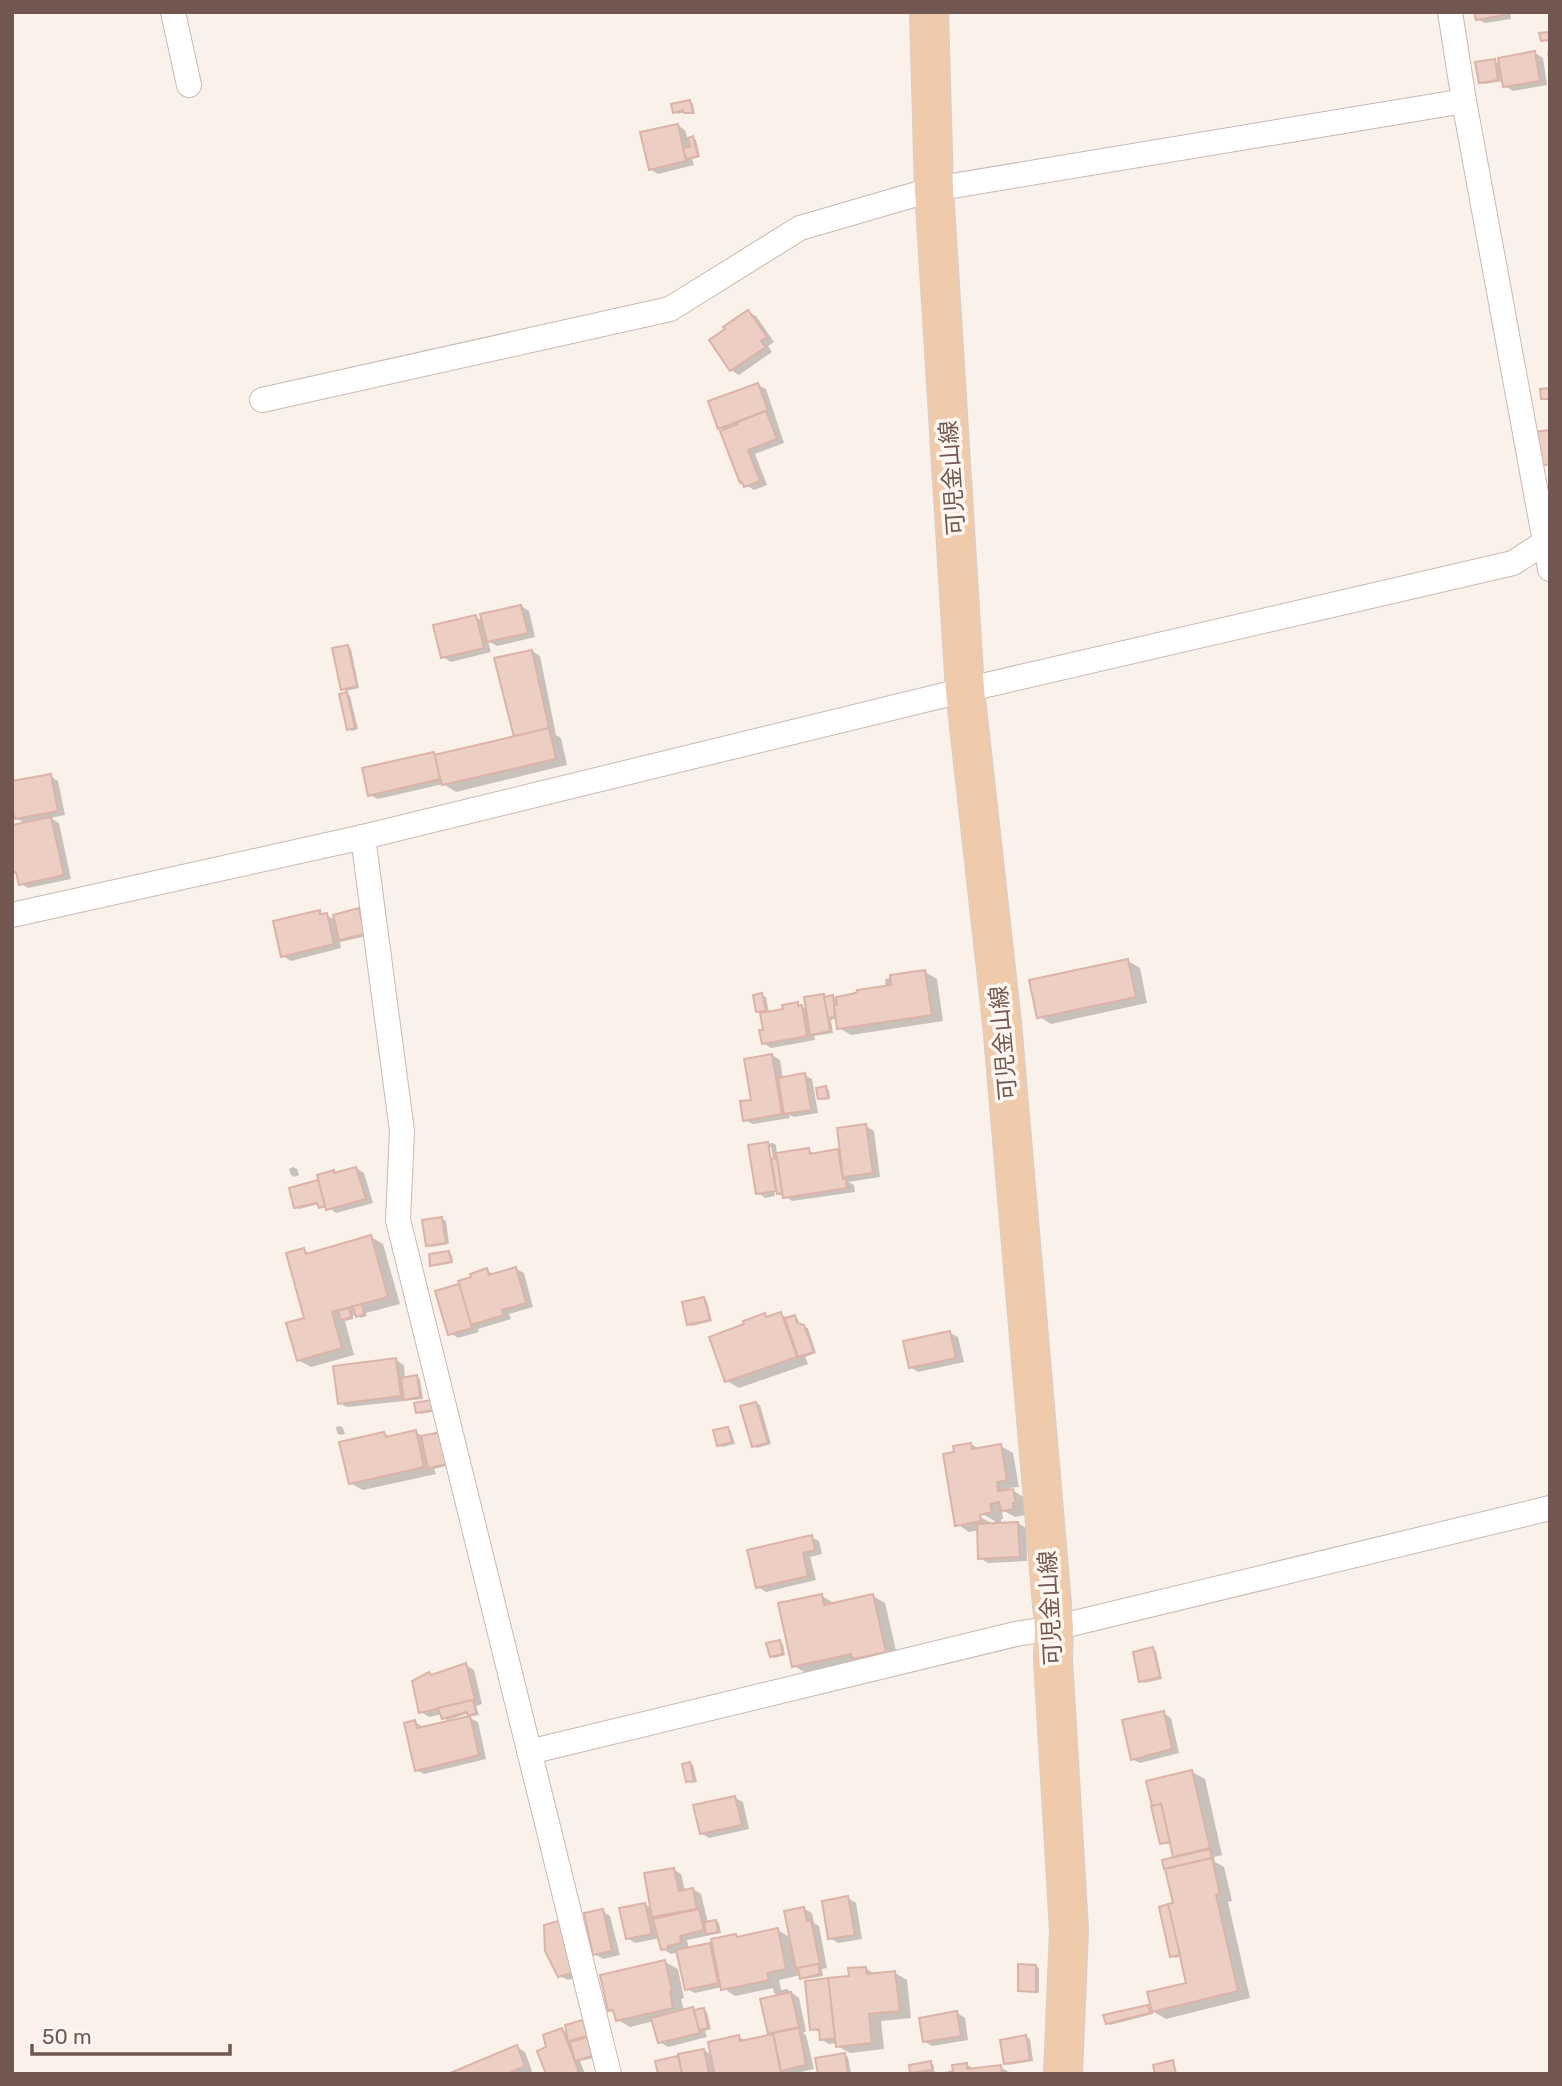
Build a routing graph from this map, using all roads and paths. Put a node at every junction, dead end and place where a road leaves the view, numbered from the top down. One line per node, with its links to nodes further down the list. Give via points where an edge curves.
1 (173, 12): 4 (street)
2 (929, 12): 6 (main road, 可児金山線)
3 (1450, 12): 5 (street)
4 (189, 85)
5 (1464, 101): 6 (street); 8 (street)
6 (934, 188): 7 (street, via 800,228 670,309); 10 (main road, 可児金山線)
7 (262, 400)
8 (1547, 540): 9 (street); 10 (street, via 1513,563)
9 (1550, 569)
10 (965, 690): 11 (street); 14 (main road, 可児金山線, via 1002,1023)
11 (363, 837): 12 (street); 15 (street, via 402,1131 398,1220)
12 (12, 915)
13 (1550, 1508): 14 (street)
14 (1054, 1628): 15 (street); 17 (main road, 可児金山線, via 1069,1930)
15 (529, 1752): 16 (street)
16 (608, 2074)
17 (1063, 2074)

